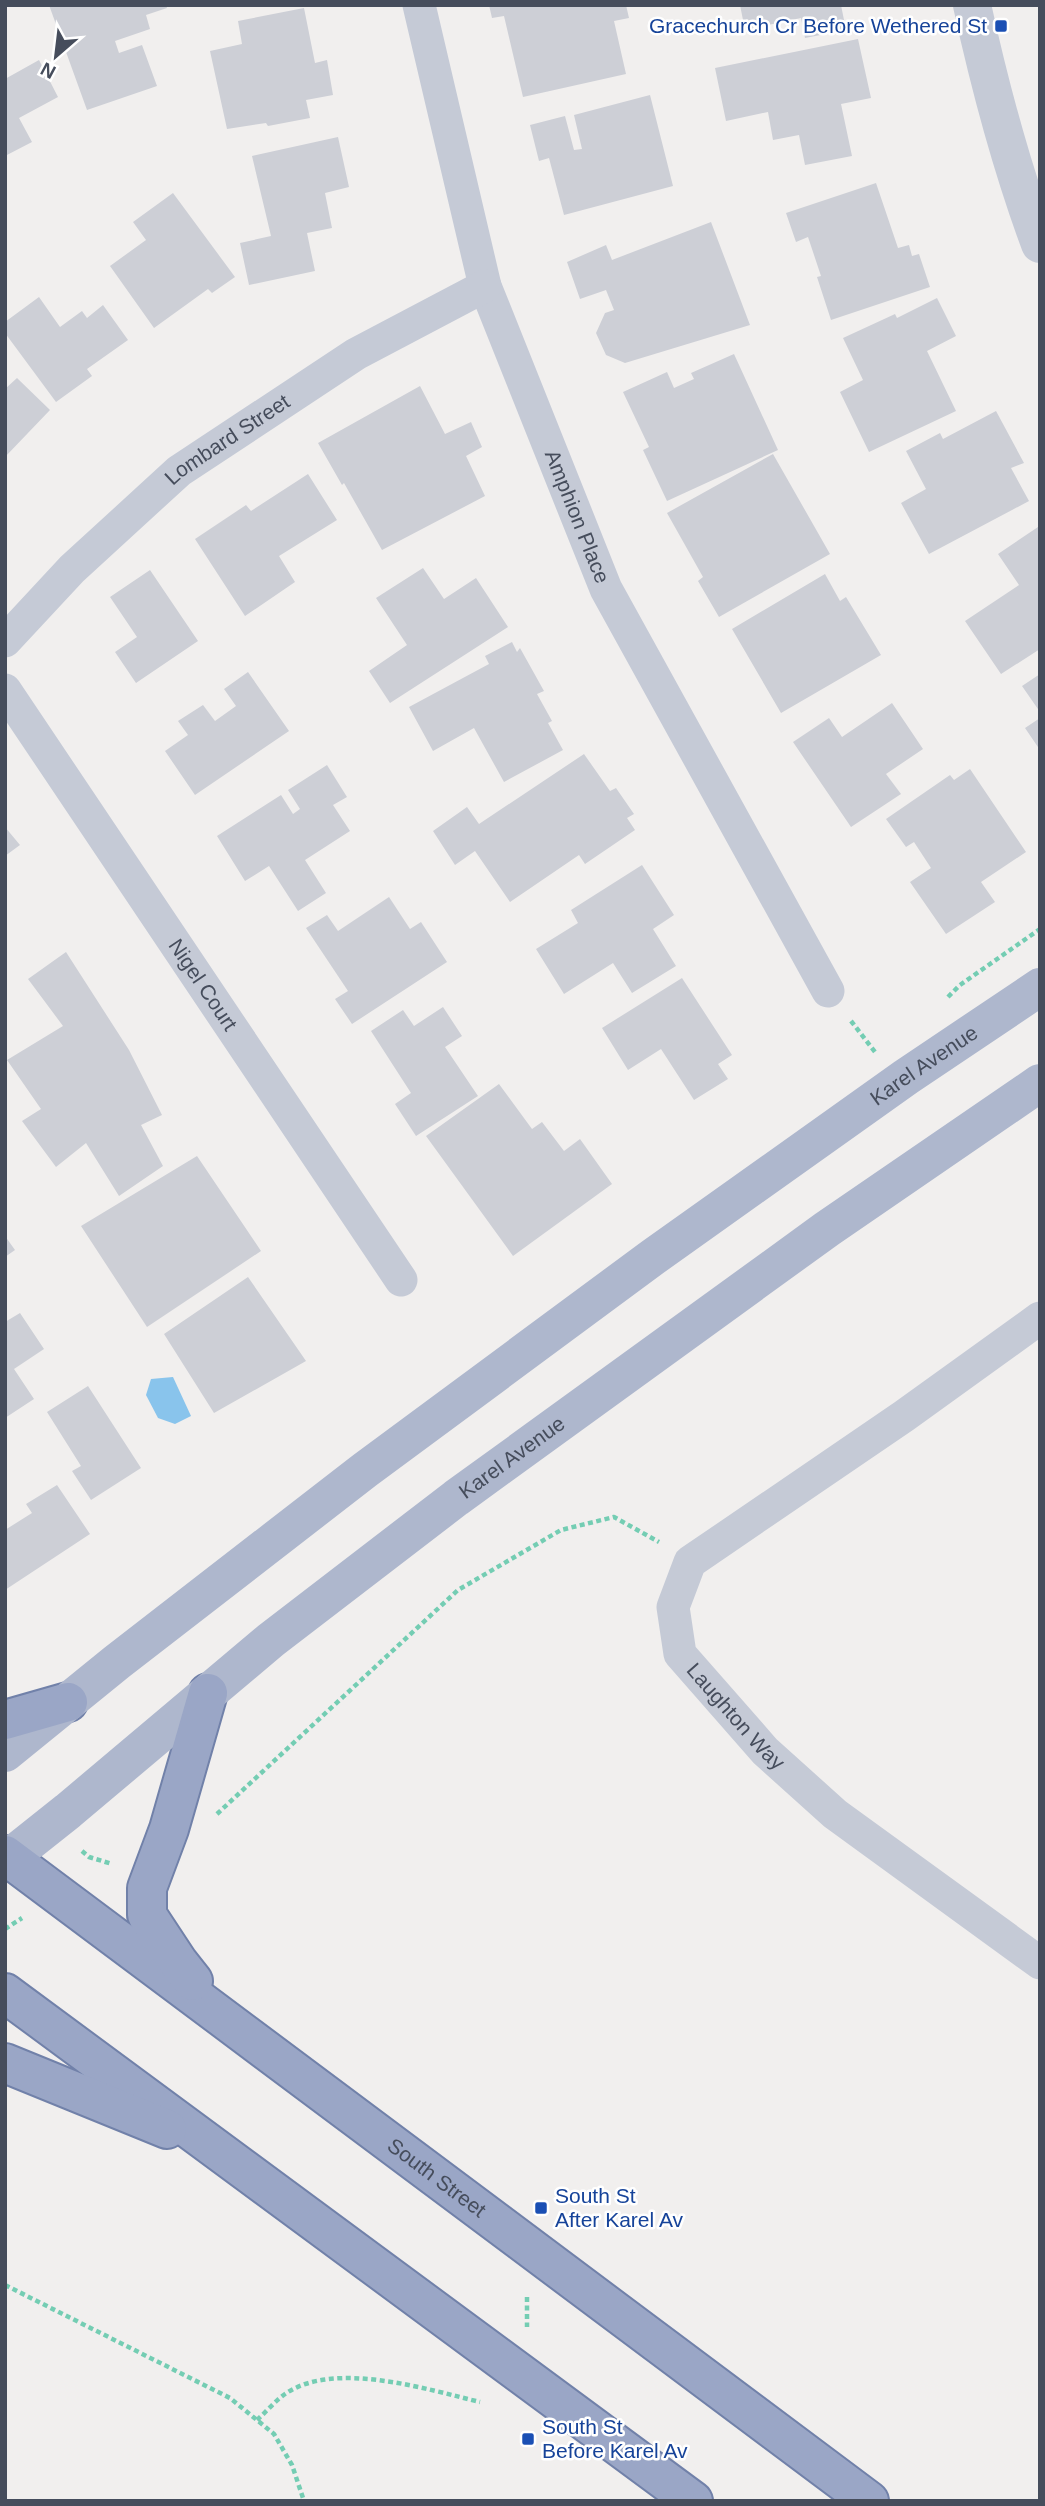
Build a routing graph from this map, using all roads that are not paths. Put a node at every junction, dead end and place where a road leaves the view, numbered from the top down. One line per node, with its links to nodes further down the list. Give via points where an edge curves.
1 (419, 5): 4 (street, Amphion Place)
2 (972, 5): 3 (street, via 1006,146)
3 (1040, 244)
4 (485, 286): 5 (street, Lombard Street, via 356,354 179,471 72,569); 8 (street, Amphion Place, via 606,589)
5 (5, 641)
6 (5, 690): 10 (street, Nigel Court)
7 (1040, 987): 13 (main road, Karel Avenue, via 653,1257 354,1478)
8 (828, 990)
9 (1040, 1083): 12 (main road, Karel Avenue, via 827,1229 456,1498)
10 (401, 1280)
11 (1040, 1318): 17 (street, Laughton Way, via 691,1562 673,1607 680,1654 765,1751 835,1814)
12 (208, 1693): 16 (main road, Karel Avenue); 19 (highway, via 147,1888 147,1915)
13 (68, 1702): 14 (highway); 15 (main road, Karel Avenue)
14 (5, 1720)
15 (5, 1753)
16 (6, 1858): 19 (highway, South Street)
17 (1040, 1964)
18 (5, 1993): 21 (highway)
19 (227, 2023): 23 (highway, South Street)
20 (5, 2063): 21 (highway)
21 (221, 2151): 22 (highway)
22 (693, 2501)
23 (869, 2501)

